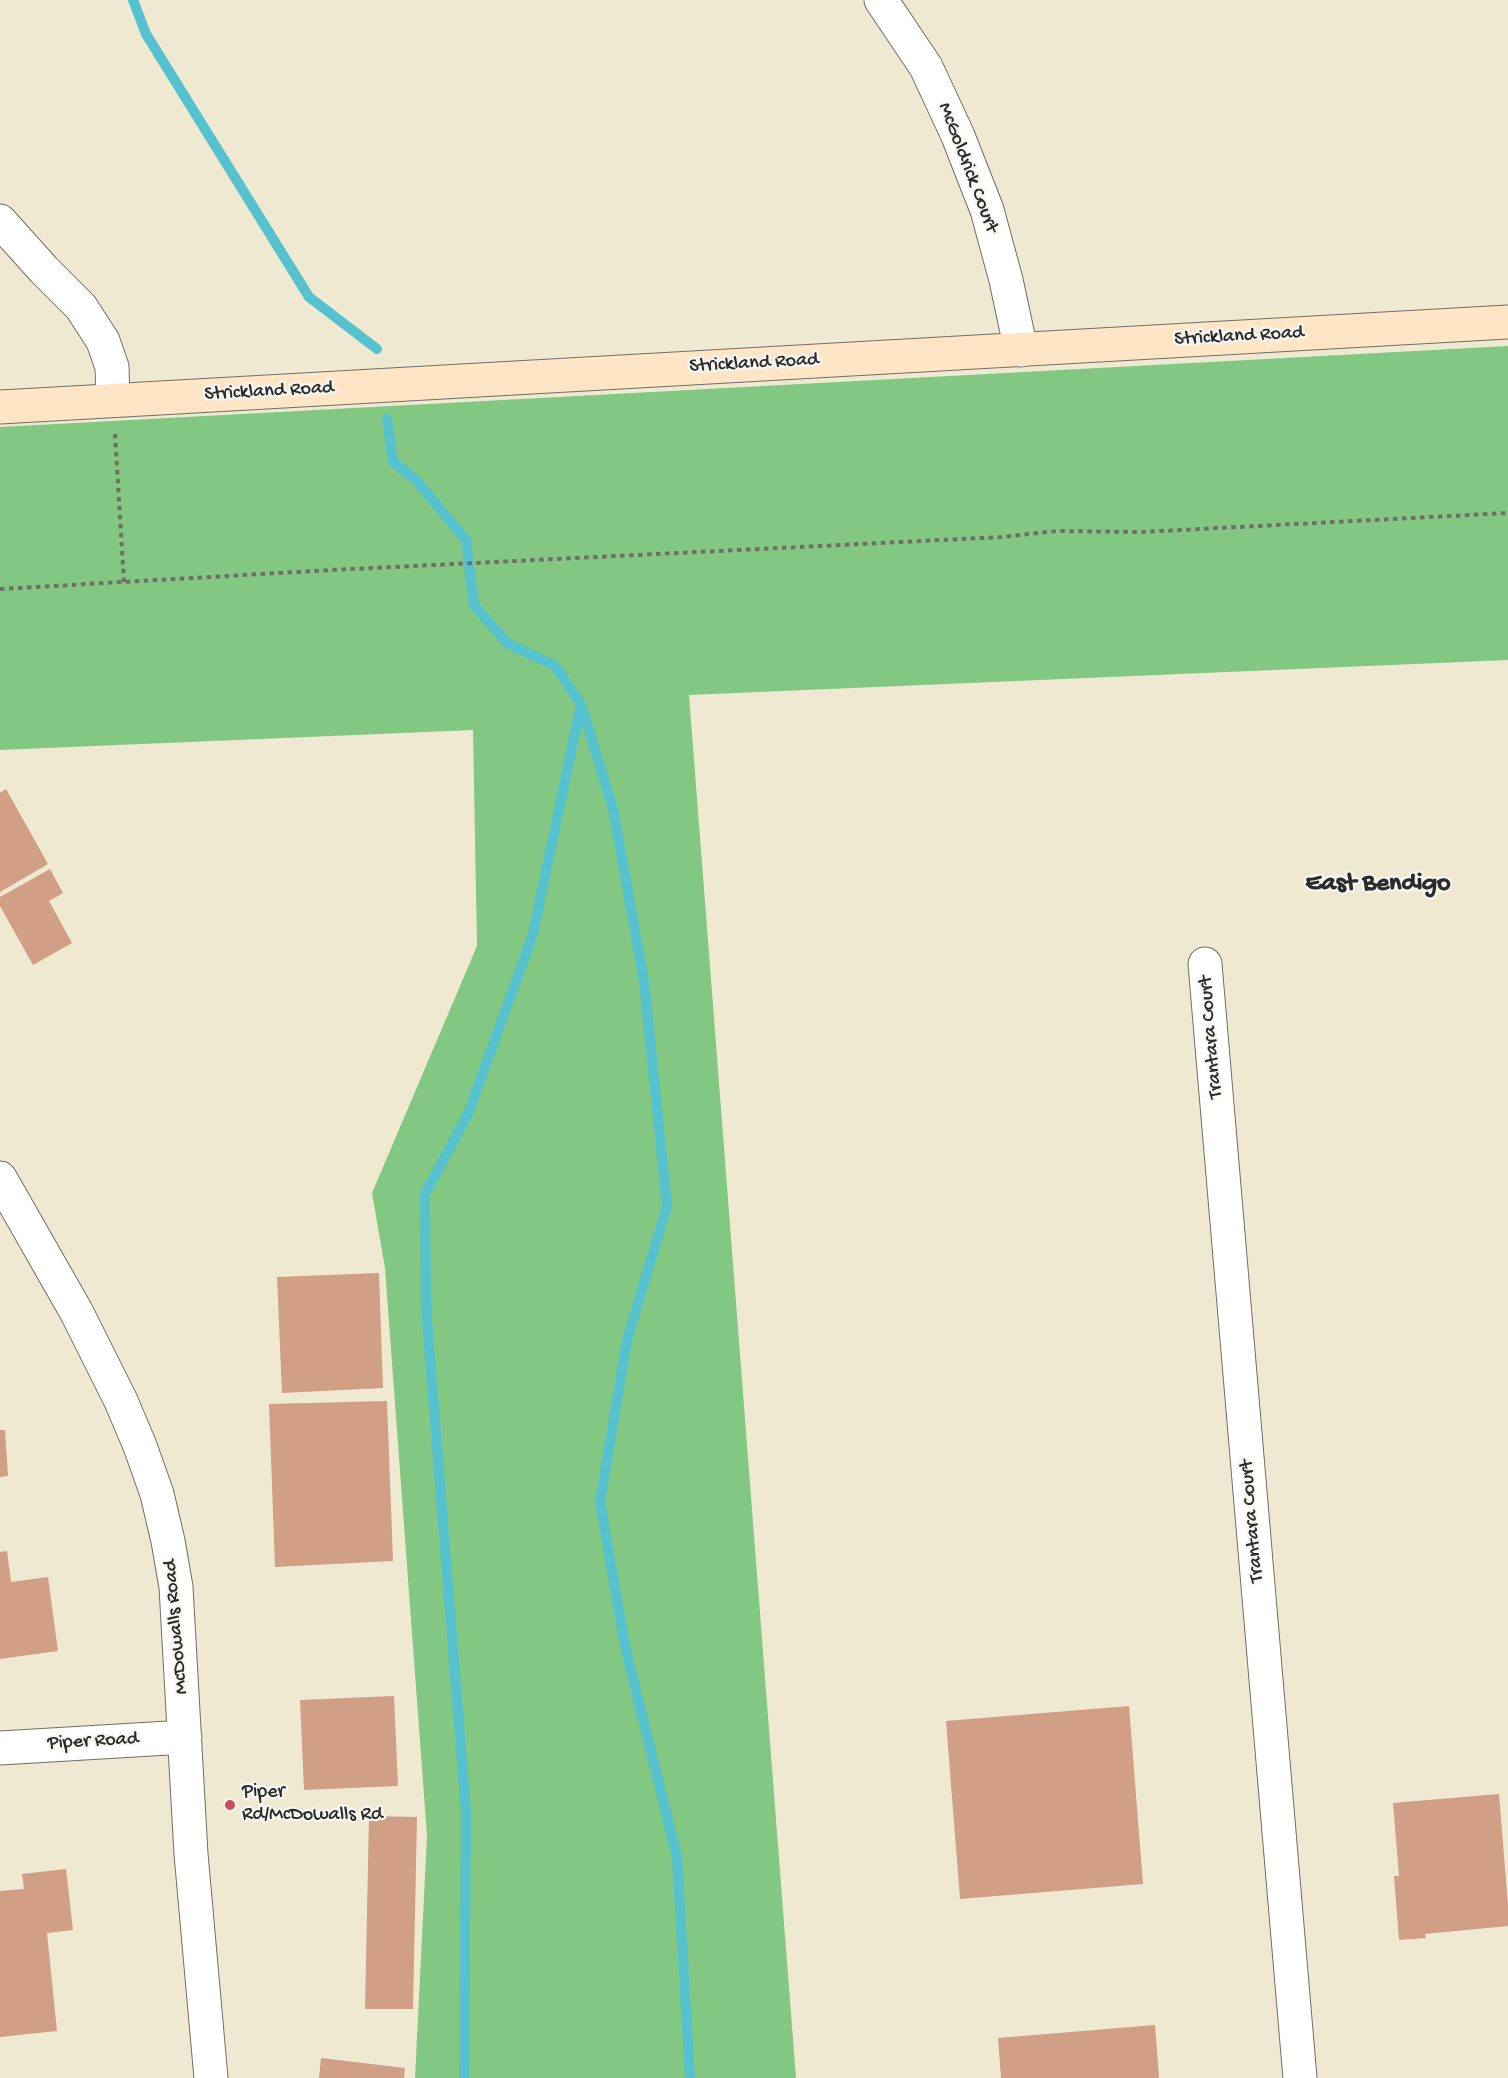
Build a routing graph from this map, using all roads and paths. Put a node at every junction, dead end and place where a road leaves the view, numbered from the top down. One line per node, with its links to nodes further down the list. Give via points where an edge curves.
1 (881, 0): 4 (street, McGoldrick Court, via 926,66 958,136 987,210)
2 (0, 220): 5 (street, via 81,306 103,341 112,367)
3 (1508, 322): 4 (main road, Strickland Road)
4 (1021, 350): 5 (main road, Strickland Road)
5 (113, 400): 6 (main road, Strickland Road); 8 (path)
6 (0, 407)
7 (1508, 513): 8 (path, via 1132,532 1057,531)
8 (124, 582): 9 (path)
9 (0, 589)
10 (1205, 964): 15 (street, Trantara Court)
11 (0, 1178): 12 (street, McDowalls Road, via 99,1355 147,1465 176,1587)
12 (185, 1737): 13 (street, Piper Road); 14 (street, McDowalls Road)
13 (0, 1748)
14 (211, 2078)
15 (1300, 2078)

